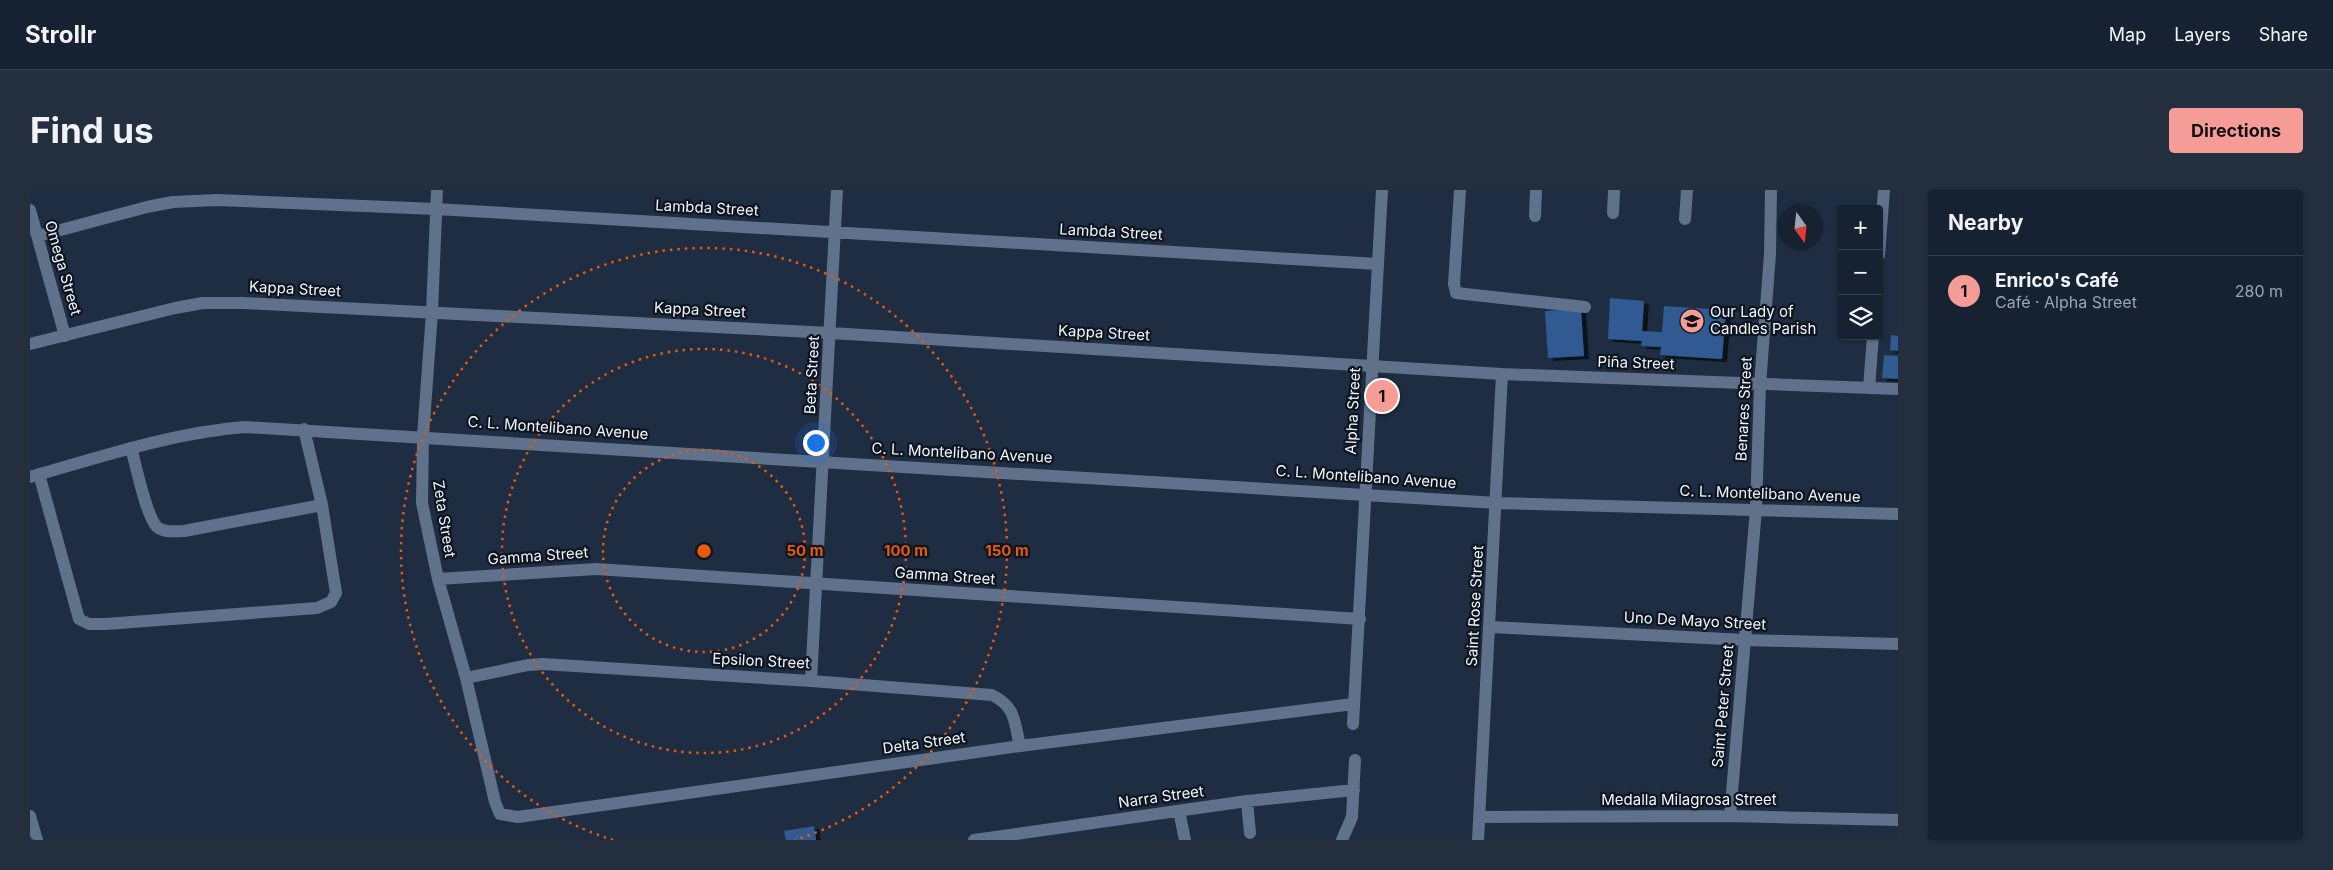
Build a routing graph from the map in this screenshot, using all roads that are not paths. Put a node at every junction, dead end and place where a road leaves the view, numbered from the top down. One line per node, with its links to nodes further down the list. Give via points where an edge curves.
1 (437, 190): 10 (street, Zeta Street)
2 (837, 190): 15 (street, Beta Street)
3 (1382, 190): 18 (street, Alpha Street)
4 (1460, 190): 19 (street, via 1456,293)
5 (1536, 190): 13 (street)
6 (1614, 190): 12 (street)
7 (1686, 190): 14 (street)
8 (1771, 190): 27 (street, Benares Street, via 1770,254)
9 (1884, 190): 17 (street)
10 (436, 209): 15 (street, Lambda Street); 16 (street, Lambda Street, via 217,200 173,202); 20 (street, Zeta Street)
11 (30, 210): 16 (street, Omega Street)
12 (1613, 214)
13 (1535, 216)
14 (1685, 219)
15 (835, 231): 18 (street, Lambda Street); 21 (street, Beta Street)
16 (38, 236): 22 (street, Omega Street)
17 (1879, 250)
18 (1378, 264): 25 (street, Alpha Street)
19 (1585, 307)
20 (432, 312): 21 (street, Kappa Street); 22 (street, Kappa Street, via 204,303); 31 (street, Zeta Street)
21 (831, 333): 25 (street, Kappa Street); 33 (street, Beta Street)
22 (65, 336): 24 (street, Kappa Street)
23 (1873, 340): 28 (street)
24 (30, 344)
25 (1372, 365): 26 (street, Piña Street); 35 (street, Alpha Street)
26 (1502, 374): 27 (street, Piña Street); 36 (street, Saint Rose Street)
27 (1760, 385): 28 (street, Piña Street); 38 (street, Benares Street)
28 (1870, 388): 29 (street, Piña Street)
29 (1898, 389)
30 (304, 429): 31 (street, C. L. Montelibano Avenue); 32 (street, C. L. Montelibano Avenue, via 220,429); 37 (street)
31 (422, 436): 33 (street, C. L. Montelibano Avenue); 40 (street, Zeta Street, via 422,503)
32 (131, 448): 34 (street, C. L. Montelibano Avenue); 37 (street, via 151,517 158,528 166,531 184,531)
33 (824, 461): 35 (street, C. L. Montelibano Avenue); 41 (street, Beta Street)
34 (35, 475): 37 (street, via 79,619 89,624 317,608 331,602 336,592)
35 (1366, 493): 36 (street, C. L. Montelibano Avenue); 42 (street, Alpha Street)
36 (1497, 502): 38 (street, C. L. Montelibano Avenue); 43 (street, Saint Rose Street)
37 (322, 505)
38 (1756, 510): 39 (street, C. L. Montelibano Avenue); 44 (street, Saint Peter Street)
39 (1898, 514)
40 (438, 579): 41 (street, Gamma Street, via 596,569); 46 (street, Zeta Street)
41 (816, 584): 42 (street, Gamma Street); 47 (street, Beta Street)
42 (1360, 619): 48 (street, Alpha Street)
43 (1490, 627): 44 (street, Uno De Mayo Street); 58 (street, Saint Rose Street)
44 (1745, 640): 45 (street, Uno De Mayo Street); 57 (street, Saint Peter Street)
45 (1898, 644)
46 (466, 678): 47 (street, Epsilon Street, via 543,664); 55 (street, Zeta Street)
47 (812, 681): 50 (street, Epsilon Street, via 992,695 1006,702)
48 (1354, 704): 49 (street, Alpha Street); 50 (street, Delta Street)
49 (1352, 724)
50 (1020, 746): 55 (street, Delta Street, via 518,817)
51 (1355, 760): 52 (street)
52 (1354, 790): 53 (street, Narra Street); 65 (street, via 1352,817)
53 (1247, 800): 54 (street, Narra Street); 60 (street)
54 (1179, 811): 61 (street, Narra Street); 64 (street)
55 (500, 814)
56 (30, 816): 62 (street)
57 (1730, 816): 58 (street, Medalla Milagrosa Street); 59 (street, Medalla Milagrosa Street)
58 (1479, 817): 66 (street, Saint Rose Street)
59 (1898, 820)
60 (1250, 833)
61 (1000, 838): 63 (street, Narra Street)
62 (37, 840)
63 (974, 840)
64 (1185, 840)
65 (1342, 840)
66 (1478, 840)

